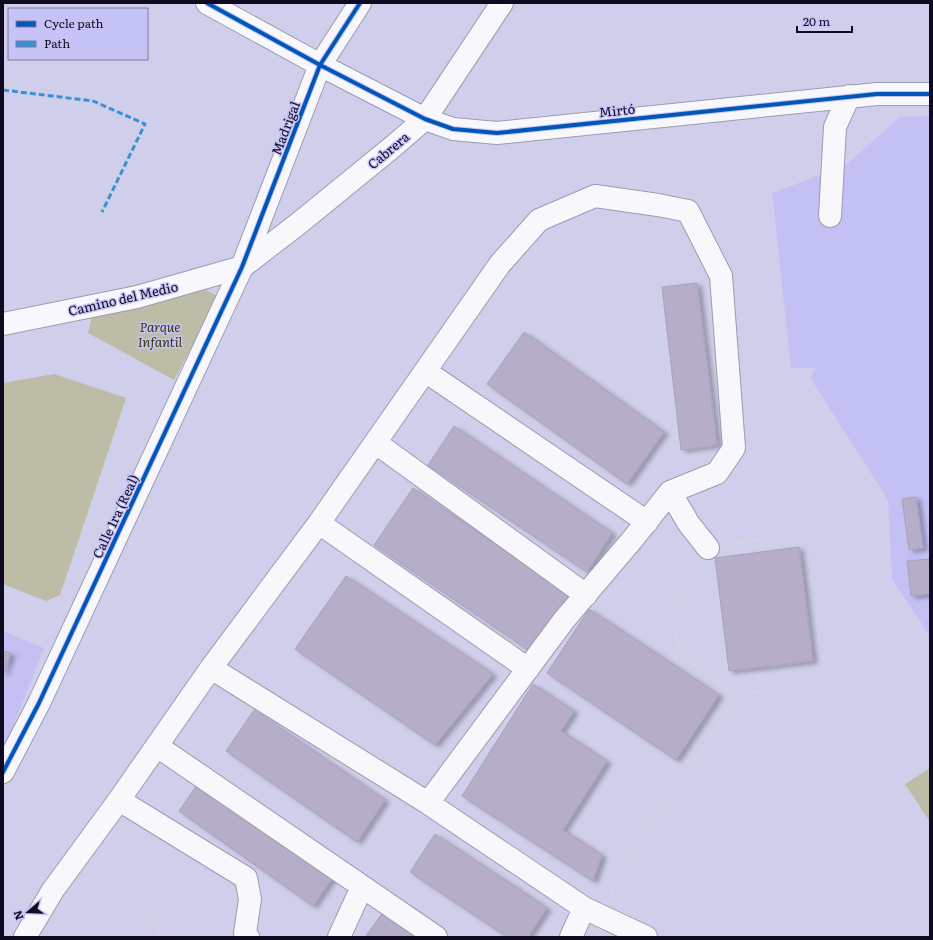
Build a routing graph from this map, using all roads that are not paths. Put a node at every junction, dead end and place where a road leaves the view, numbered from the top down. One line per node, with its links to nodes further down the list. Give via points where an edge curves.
1 (207, 3): 4 (street, Mirtó)
2 (360, 3): 4 (street, Madrigal)
3 (502, 3): 9 (street, Cabrera)
4 (320, 65): 9 (street, Mirtó); 11 (street, Madrigal)
5 (930, 80): 6 (street, Mirtó)
6 (877, 94): 7 (street, Mirtó); 8 (street, Mirtó)
7 (930, 94)
8 (849, 96): 9 (street, Mirtó, via 497,133 453,129); 10 (street, via 835,127)
9 (425, 119): 11 (street, Cabrera)
10 (830, 216)
11 (242, 267): 12 (street, Camino del Medio, via 137,297); 23 (street, Calle 1ra (Real), via 39,703)
12 (3, 324)
13 (425, 371): 14 (street); 15 (street, via 500,264 539,220 595,196 688,211 721,276 734,448 717,473); 16 (street)
14 (376, 443): 17 (street); 19 (street)
15 (670, 492): 16 (street); 18 (street, via 689,524)
16 (647, 522): 19 (street)
17 (319, 524): 20 (street); 21 (street)
18 (708, 548)
19 (586, 595): 21 (street)
20 (212, 668): 22 (street); 25 (street)
21 (528, 668): 25 (street)
22 (157, 746): 24 (street); 26 (street)
23 (3, 772)
24 (119, 800): 28 (street, via 54,890); 29 (street, via 246,878 250,899 245,933)
25 (428, 803): 27 (street)
26 (362, 888): 30 (street); 31 (street)
27 (593, 912): 32 (street); 33 (street)
28 (25, 937)
29 (248, 937)
30 (339, 937)
31 (436, 937)
32 (571, 937)
33 (646, 937)

